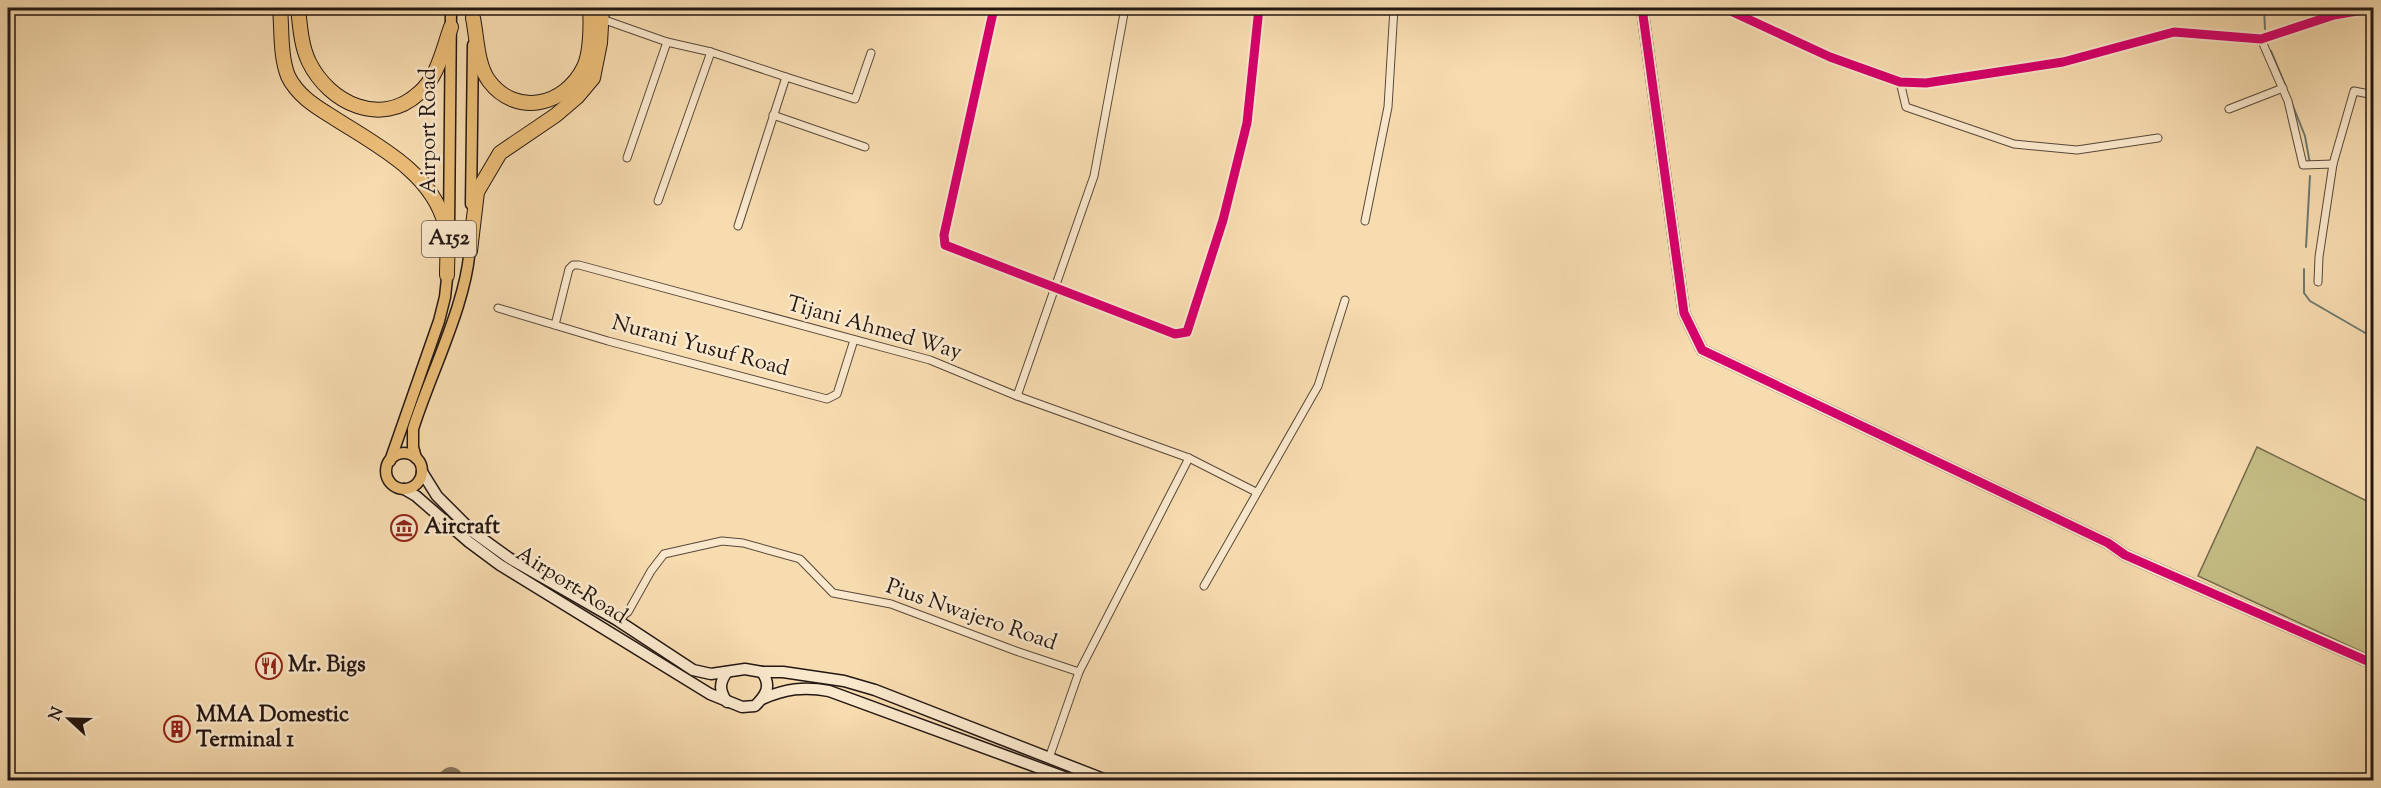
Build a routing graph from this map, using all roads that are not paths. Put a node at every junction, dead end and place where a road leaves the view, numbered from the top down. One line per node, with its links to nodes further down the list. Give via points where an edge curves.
1 (280, 8): 33 (highway, via 288,75 300,93 400,161 431,192 446,226)
2 (298, 8): 14 (highway, via 308,60 320,82 339,98 363,109 382,110 404,104 421,93 438,68)
3 (450, 8): 14 (main road, Airport Road / A152)
4 (590, 8): 12 (highway, via 584,66 569,87 549,101 524,104 504,96 488,80 480,60)
5 (994, 8): 35 (street, via 944,235 945,245)
6 (1125, 8): 35 (street, via 1094,176)
7 (1259, 8): 35 (street, via 1247,123 1223,220 1186,332 1175,334)
8 (1394, 8): 30 (street, via 1388,107)
9 (1642, 8): 49 (main road, via 1684,313 1702,350 2125,555)
10 (1724, 8): 20 (street, via 1830,57)
11 (2373, 8): 15 (street, via 2334,15)
12 (473, 13): 32 (main road, Airport Road / A152)
13 (602, 13): 16 (street); 32 (highway, via 593,78 556,115 500,153 486,172 477,192)
14 (451, 27): 33 (main road, Airport Road / A152)
15 (2262, 39): 20 (street, via 2174,32 2063,62 1926,83); 21 (street)
16 (667, 42): 17 (street); 27 (street)
17 (711, 52): 19 (street); 29 (street)
18 (870, 53): 19 (street, via 855,99)
19 (786, 77): 24 (street)
20 (1900, 82): 25 (street, via 1906,107 2014,144 2077,150)
21 (2283, 88): 23 (street); 28 (street, via 2303,165)
22 (2373, 95): 28 (street, via 2354,91)
23 (2229, 109)
24 (773, 116): 26 (street); 31 (street)
25 (2158, 138)
26 (865, 147)
27 (627, 158)
28 (2333, 164): 34 (street)
29 (658, 201)
30 (1365, 221)
31 (738, 226)
32 (470, 251): 41 (main road, Airport Road / A152, via 454,315 413,429)
33 (447, 275): 43 (main road, Airport Road / A152, via 439,321)
34 (2318, 282)
35 (1055, 288): 40 (street)
36 (1345, 300): 46 (street, via 1318,386)
37 (498, 308): 38 (street, Nurani Yusuf Road)
38 (555, 325): 39 (street, Nurani Yusuf Road, via 827,399 837,394); 39 (street, Tijani Ahmed Way, via 573,265)
39 (854, 340): 40 (street, Tijani Ahmed Way, via 930,360)
40 (1017, 396): 42 (street, Tijani Ahmed Way)
41 (416, 458): 43 (main road, via 403,453); 44 (main road)
42 (1189, 458): 46 (street, Tijani Ahmed Way); 52 (street)
43 (390, 461): 45 (main road, via 389,480)
44 (422, 472): 45 (main road, via 415,485); 48 (main road, Airport Road, via 437,496 473,532 509,558)
45 (404, 489): 54 (main road, Airport Road, via 500,565)
46 (1256, 492): 47 (street)
47 (1204, 586)
48 (617, 620): 50 (main road, Airport Road, via 693,670); 52 (street, Pius Nwajero Road, via 628,612 664,554 722,541 800,560 833,593 891,604)
49 (2373, 664)
50 (728, 672): 51 (main road); 54 (main road, via 720,688)
51 (762, 672): 53 (main road, via 768,687); 55 (main road, via 816,676 875,690)
52 (1079, 672): 55 (street)
53 (762, 699): 54 (main road, via 755,706); 56 (main road, via 792,689 829,691)
54 (727, 702)
55 (1049, 758): 57 (main road)
56 (1072, 780)
57 (1106, 780)

